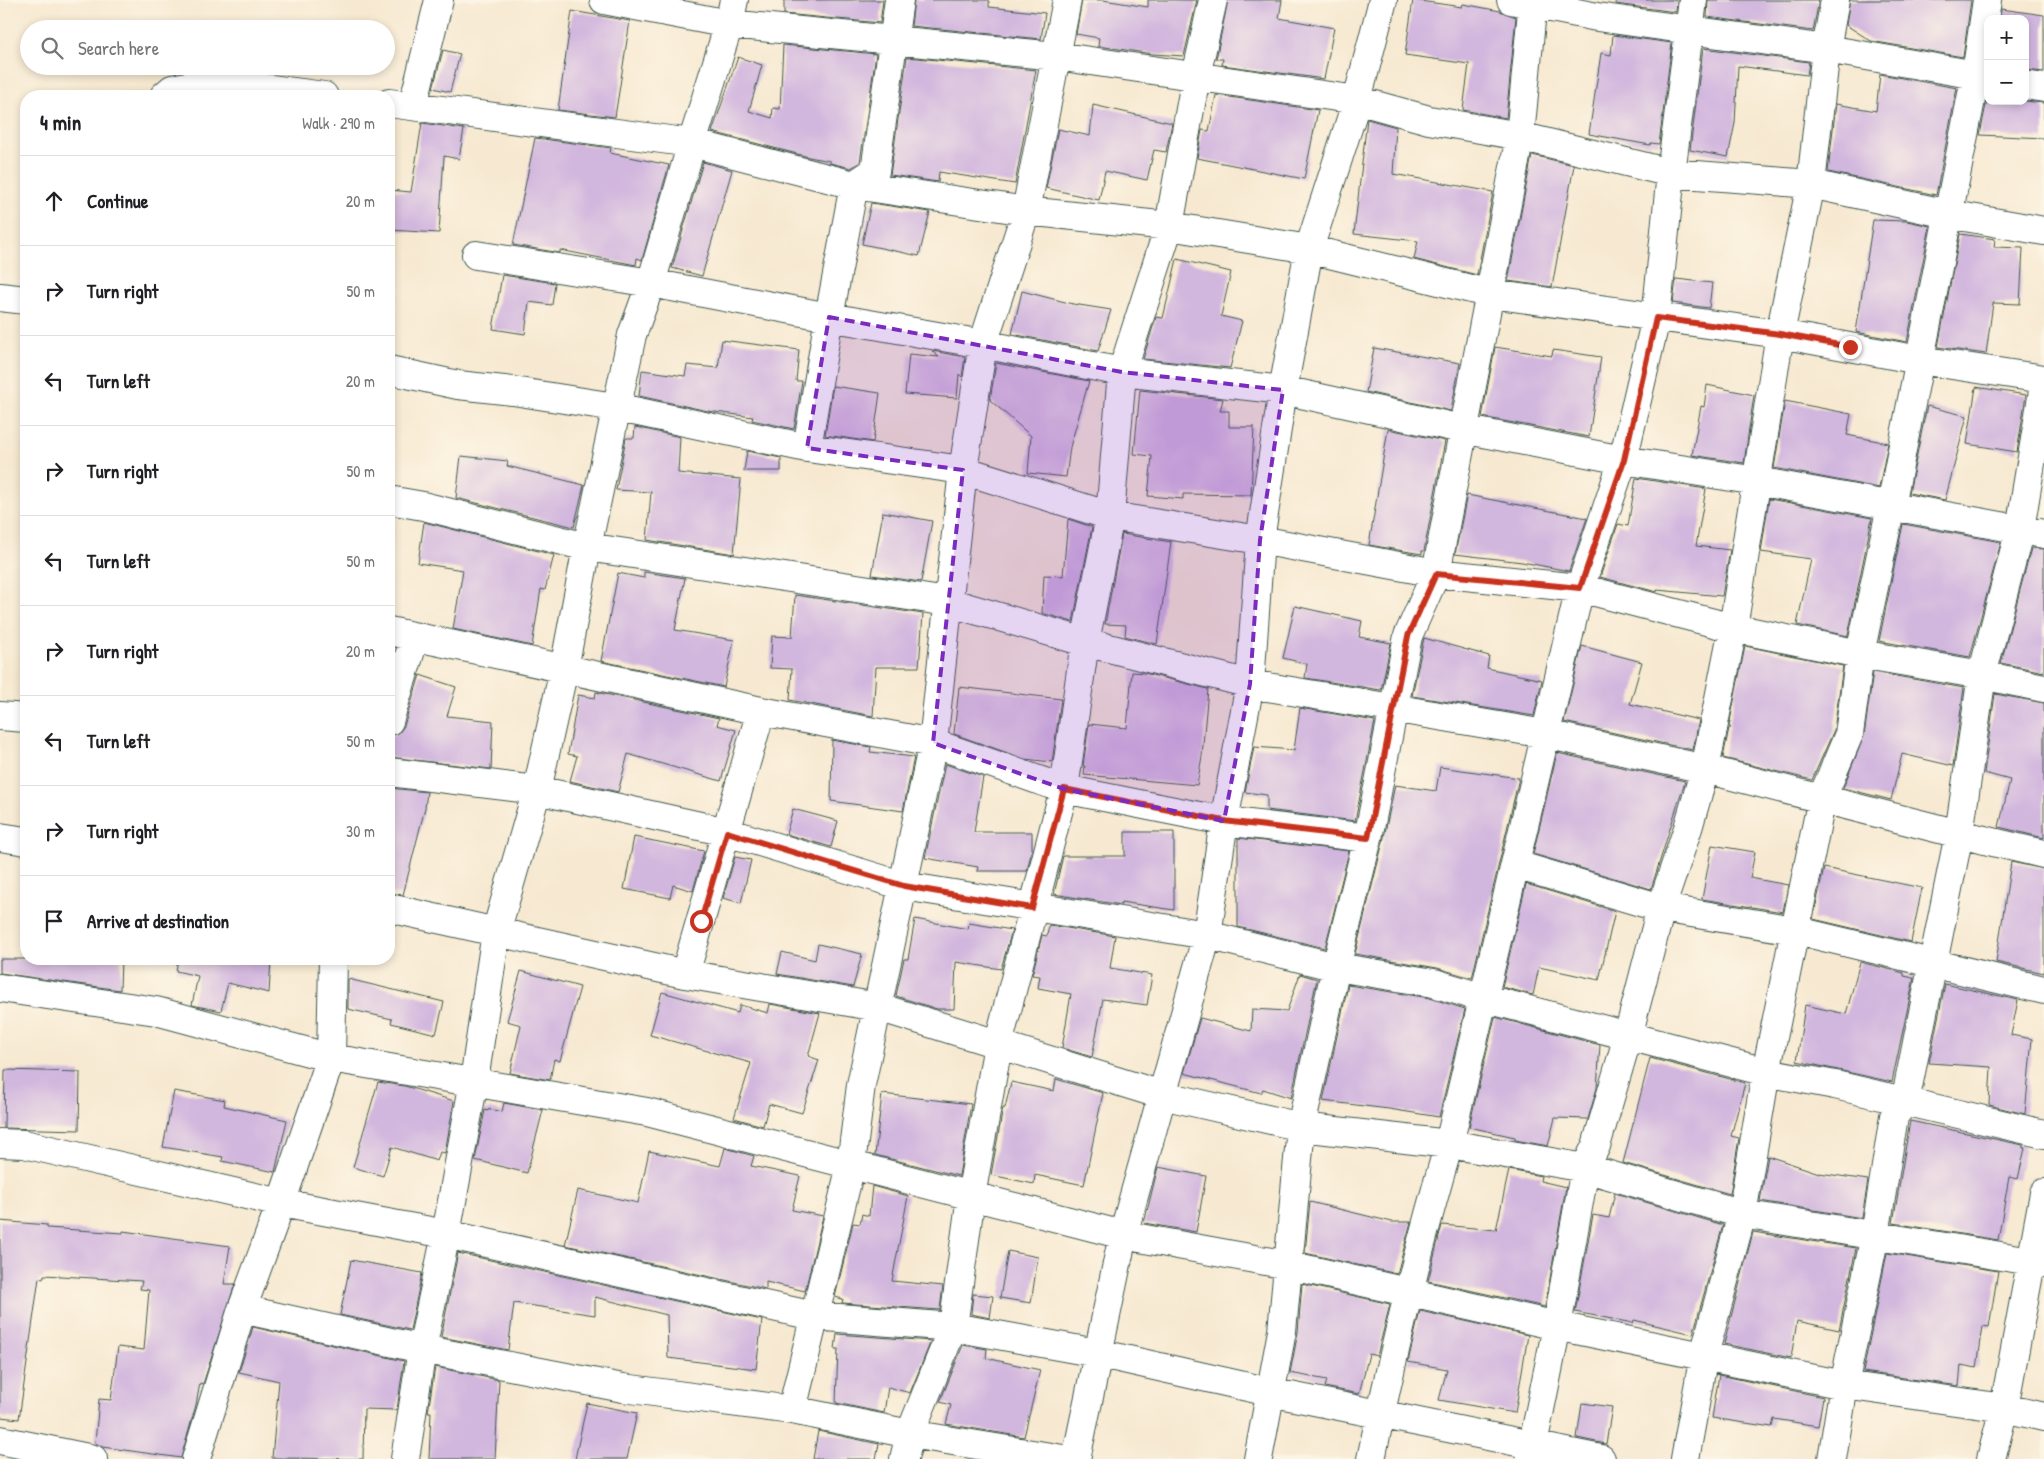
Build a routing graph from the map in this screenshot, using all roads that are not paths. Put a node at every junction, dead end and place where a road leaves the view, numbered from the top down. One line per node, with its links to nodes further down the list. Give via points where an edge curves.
1 (438, 0): 23 (street)
2 (604, 0): 11 (street)
3 (899, 0): 13 (street)
4 (1068, 0): 15 (street)
5 (1213, 0): 16 (street)
6 (1383, 0): 22 (street)
7 (1693, 0): 12 (street)
8 (1835, 0): 14 (street)
9 (1987, 0): 17 (street)
10 (1526, 1): 12 (street, via 1597,17); 24 (street)
11 (731, 12): 13 (street); 25 (street)
12 (1689, 30): 14 (street); 26 (street)
13 (893, 40): 15 (street); 28 (street, via 875,170)
14 (1826, 48): 17 (street); 27 (street)
15 (1056, 56): 16 (street); 29 (street)
16 (1196, 76): 22 (street); 31 (street)
17 (1982, 76): 30 (street)
18 (2029, 85): 19 (street)
19 (2044, 88)
20 (171, 90): 21 (street, via 212,81)
21 (279, 90)
22 (1357, 100): 24 (street, via 1429,120); 33 (street)
23 (401, 104): 25 (street)
24 (1520, 136): 26 (street); 36 (street)
25 (692, 143): 28 (street); 35 (street)
26 (1671, 173): 27 (street); 40 (street)
27 (1811, 184): 30 (street); 41 (street)
28 (854, 185): 29 (street); 39 (street)
29 (1026, 211): 31 (street); 42 (street)
30 (1948, 214): 32 (street); 43 (street)
31 (1169, 226): 33 (street); 45 (street)
32 (2044, 231)
33 (1309, 249): 36 (street); 48 (street)
34 (476, 255): 35 (street)
35 (651, 283): 39 (street); 49 (street, via 632,335)
36 (1491, 294): 40 (street); 50 (street)
37 (0, 296): 38 (street)
38 (20, 299)
39 (829, 317): 42 (street); 51 (street)
40 (1656, 318): 41 (street); 52 (street)
41 (1780, 334): 43 (street); 54 (street)
42 (983, 344): 45 (street); 53 (street)
43 (1919, 360): 46 (street); 56 (street)
44 (395, 371): 49 (street, via 458,385)
45 (1122, 372): 48 (street); 57 (street)
46 (2044, 379)
47 (2044, 385): 58 (street)
48 (1283, 390): 50 (street); 59 (street)
49 (616, 407): 51 (street); 60 (street)
50 (1462, 429): 52 (street); 61 (street)
51 (807, 448): 53 (street)
52 (1624, 460): 54 (street); 62 (street)
53 (963, 470): 57 (street); 63 (street)
54 (1756, 481): 56 (street); 64 (street)
55 (395, 501): 60 (street)
56 (1891, 506): 58 (street); 68 (street)
57 (1110, 516): 59 (street); 67 (street)
58 (2032, 532): 70 (street)
59 (1260, 540): 61 (street); 71 (street)
60 (587, 547): 63 (street); 69 (street)
61 (1436, 574): 62 (street); 74 (street, via 1408,636)
62 (1580, 588): 64 (street); 78 (street)
63 (948, 602): 67 (street); 79 (street)
64 (1733, 628): 68 (street); 80 (street)
65 (395, 632): 66 (street)
66 (415, 637): 69 (street); 73 (street)
67 (1084, 642): 71 (street); 82 (street)
68 (1860, 654): 70 (street); 84 (street, via 1848,734)
69 (564, 669): 75 (street); 83 (street)
70 (1982, 675): 72 (street); 87 (street)
71 (1250, 684): 74 (street); 85 (street)
72 (2044, 688)
73 (395, 702)
74 (1394, 708): 78 (street); 89 (street)
75 (761, 711): 79 (street); 86 (street)
76 (0, 716): 77 (street)
77 (20, 718)
78 (1544, 734): 80 (street); 92 (street)
79 (933, 743): 82 (street); 93 (street)
80 (1705, 769): 84 (street); 95 (street)
81 (395, 773): 83 (street)
82 (1064, 789): 85 (street); 94 (street)
83 (536, 790): 86 (street); 98 (street)
84 (1822, 798): 87 (street); 97 (street)
85 (1224, 821): 89 (street); 99 (street)
86 (727, 832): 93 (street); 103 (street)
87 (1959, 834): 91 (street); 101 (street)
88 (0, 837): 90 (street)
89 (1368, 838): 102 (street)
90 (20, 840)
91 (2044, 854)
92 (1516, 865): 95 (street); 106 (street)
93 (904, 886): 94 (street); 107 (street)
94 (1032, 908): 99 (street); 109 (street)
95 (1661, 908): 97 (street); 108 (street)
96 (395, 909): 98 (street)
97 (1794, 930): 101 (street); 111 (street)
98 (496, 932): 103 (street); 112 (street)
99 (1206, 935): 102 (street); 113 (street)
100 (333, 965): 110 (street)
101 (1933, 965): 105 (street); 114 (street)
102 (1336, 967): 106 (street, via 1434,983); 115 (street)
103 (685, 974): 107 (street)
104 (0, 988): 110 (street, via 156,1011)
105 (2044, 990)
106 (1483, 998): 108 (street); 118 (street)
107 (878, 1007): 109 (street); 119 (street, via 861,1085)
108 (1628, 1036): 111 (street); 120 (street, via 1596,1146)
109 (998, 1045): 113 (street); 122 (street)
110 (331, 1058): 112 (street); 123 (street)
111 (1766, 1072): 114 (street); 124 (street)
112 (474, 1082): 119 (street, via 647,1112); 125 (street)
113 (1162, 1095): 115 (street); 126 (street)
114 (1905, 1102): 116 (street); 127 (street, via 1894,1116)
115 (1301, 1127): 118 (street); 129 (street)
116 (2044, 1134)
117 (0, 1142): 123 (street, via 24,1144)
118 (1449, 1144): 120 (street); 130 (street)
119 (851, 1164): 122 (street); 132 (street)
120 (1585, 1168): 124 (street); 133 (street)
121 (2044, 1192): 128 (street)
122 (971, 1196): 126 (street); 134 (street)
123 (281, 1204): 125 (street); 131 (street)
124 (1742, 1214): 127 (street); 137 (street)
125 (446, 1234): 132 (street); 135 (street)
126 (1123, 1235): 129 (street); 136 (street)
127 (1875, 1235): 128 (street); 138 (street)
128 (2038, 1262): 140 (street)
129 (1288, 1265): 130 (street); 139 (street, via 1282,1331)
130 (1408, 1294): 133 (street); 142 (street)
131 (242, 1309): 135 (street); 148 (street)
132 (814, 1316): 134 (street); 141 (street)
133 (1557, 1326): 137 (street); 146 (street)
134 (953, 1327): 136 (street); 145 (street)
135 (422, 1350): 141 (street, via 623,1388); 149 (street)
136 (1097, 1353): 139 (street); 151 (street)
137 (1704, 1355): 138 (street); 155 (street)
138 (1844, 1385): 140 (street); 156 (street)
139 (1270, 1392): 142 (street); 152 (street)
140 (2004, 1408): 143 (street); 157 (street)
141 (792, 1410): 145 (street)
142 (1381, 1414): 146 (street); 153 (street)
143 (2044, 1417)
144 (0, 1440): 147 (street)
145 (907, 1447): 150 (street)
146 (1532, 1452): 154 (street)
147 (93, 1459)
148 (196, 1459)
149 (405, 1459)
150 (1063, 1459)
151 (1076, 1459)
152 (1258, 1459)
153 (1371, 1459)
154 (1601, 1459)
155 (1685, 1459)
156 (1832, 1459)
157 (1991, 1459)

